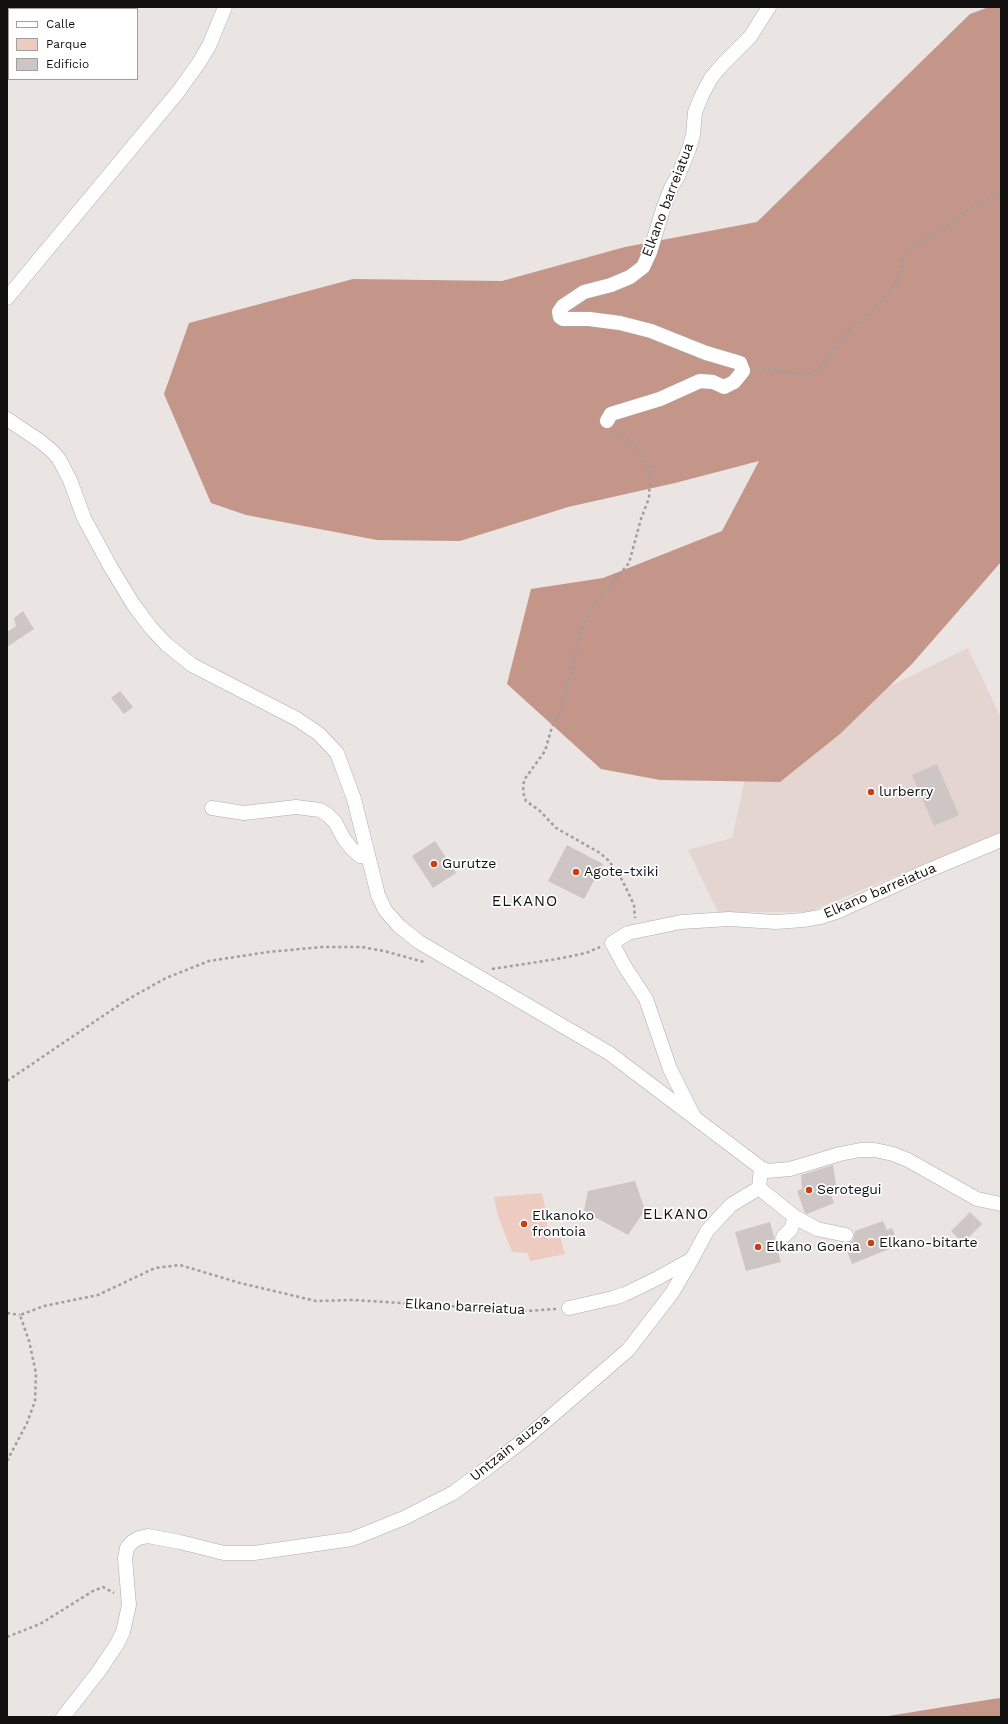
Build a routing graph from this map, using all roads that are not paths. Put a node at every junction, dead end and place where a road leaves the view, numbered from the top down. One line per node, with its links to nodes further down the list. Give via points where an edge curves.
1 (225, 7): 3 (street, via 209,46 178,92)
2 (769, 7): 5 (street, Elkano barreiatua, via 750,37 711,78 702,95 695,112 689,149 671,188 643,266 630,277 584,292 563,306 559,312 560,318 563,319 620,323 651,332 740,363 743,367 742,373 734,382 724,387 713,382 696,382 660,399 610,414)
3 (7, 298)
4 (7, 419): 8 (street, via 40,441 59,459 84,518 110,566 133,604 166,644 192,665 297,719 319,734 337,753 354,799)
5 (607, 421)
6 (212, 808): 8 (street, via 244,813 296,807 320,810 335,822 351,848 360,856)
7 (1001, 840): 9 (street, Elkano barreiatua, via 820,917 776,922 729,919 674,923 636,930 612,943 646,999 670,1069)
8 (368, 857): 9 (street, via 385,910 399,926 419,942 608,1053)
9 (696, 1119): 10 (street)
10 (761, 1168): 11 (street); 12 (street, via 774,1171 790,1169 840,1154 875,1150 908,1160 977,1199)
11 (759, 1188): 13 (street); 16 (street, via 731,1205 707,1230)
12 (1001, 1204)
13 (795, 1217): 14 (street, via 817,1229); 15 (street, via 791,1229)
14 (846, 1235)
15 (783, 1237)
16 (692, 1259): 17 (street, via 625,1294); 18 (street, Untzain auzoa, via 672,1294 628,1350 525,1439 453,1493 404,1518 352,1539 272,1552 224,1553 148,1536 132,1542 127,1548 125,1558 129,1604 124,1632)
17 (568, 1308)
18 (63, 1717)

